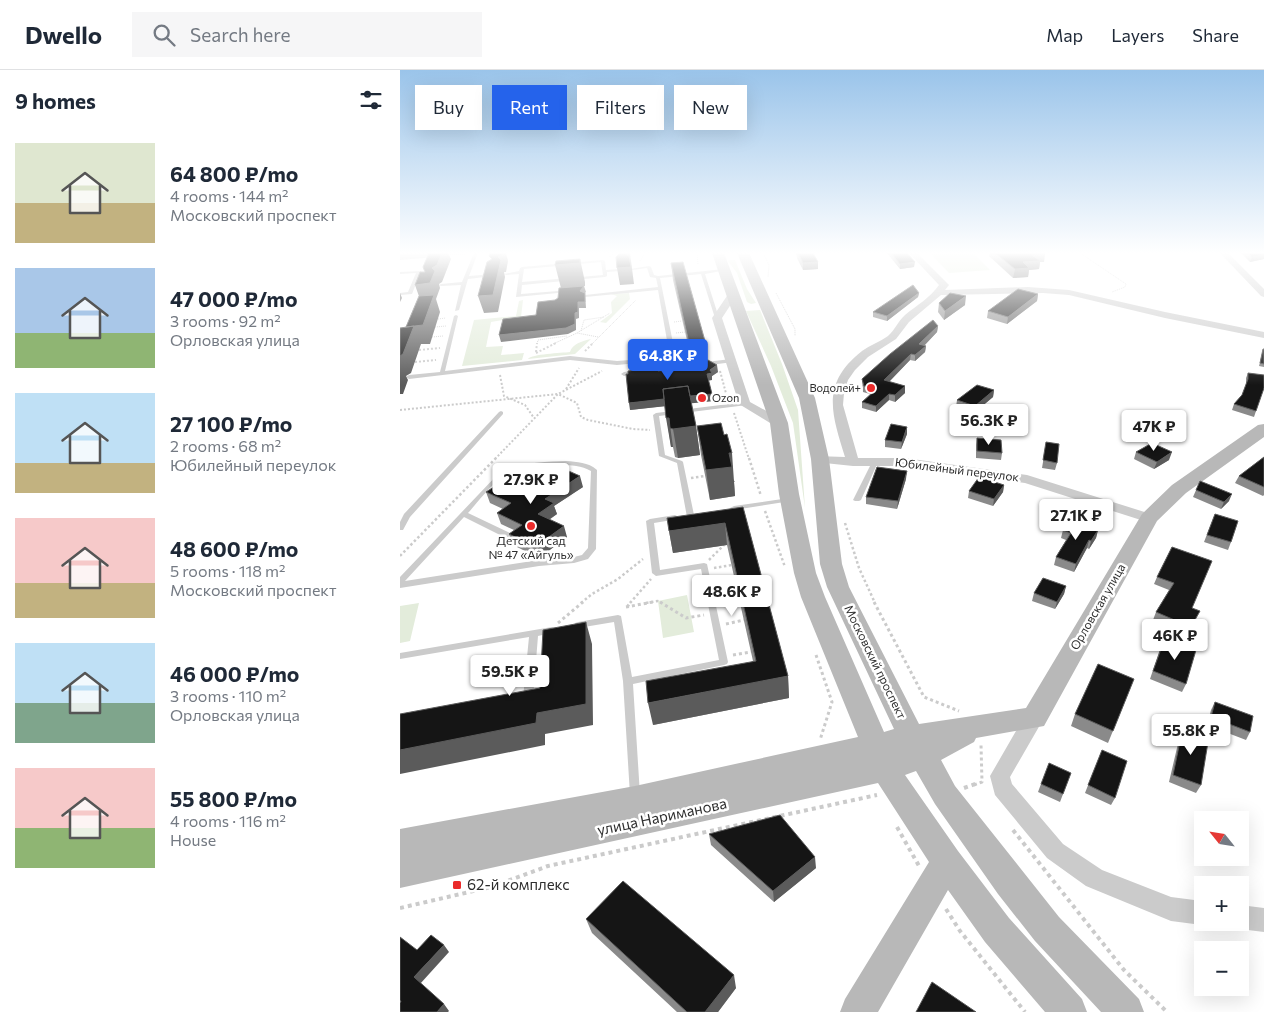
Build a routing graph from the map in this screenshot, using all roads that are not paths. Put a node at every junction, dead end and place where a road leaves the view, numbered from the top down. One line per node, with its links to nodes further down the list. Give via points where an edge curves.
1 (763, 296): 8 (main road, via 762,305 753,308 744,307)
2 (460, 297): 14 (lane)
3 (662, 297): 11 (lane)
4 (710, 297): 9 (lane)
5 (763, 297): 21 (main road, Московский проспект, via 807,398)
6 (933, 297): 22 (street, via 904,320 896,334 865,354 843,375 837,391 837,406)
7 (1086, 297): 10 (street)
8 (733, 298): 9 (street); 19 (main road)
9 (717, 318): 12 (street)
10 (1264, 335)
11 (673, 358): 13 (lane); 14 (lane, via 617,363 581,359)
12 (731, 361): 13 (lane); 17 (street)
13 (675, 368): 15 (lane)
14 (442, 373): 16 (lane)
15 (624, 374)
16 (409, 377)
17 (745, 404): 19 (street); 34 (lane, via 656,415 662,456 680,462 695,514 650,521 656,573 704,568 724,662)
18 (501, 413): 29 (lane, via 407,516)
19 (779, 424): 24 (main road)
20 (1264, 429): 28 (main road, Орловская улица, via 1179,489)
21 (820, 459): 22 (street, Юбилейный переулок); 37 (main road, Московский проспект, via 831,564 836,579)
22 (853, 462): 23 (street, Юбилейный переулок)
23 (875, 462): 25 (lane); 28 (street, Юбилейный переулок, via 906,462 1027,479)
24 (791, 499): 26 (lane); 38 (main road, via 812,597)
25 (857, 500)
26 (727, 510)
27 (463, 514): 30 (lane); 31 (lane); 31 (lane, via 499,476 512,469 576,464 588,465 594,470 592,549 585,557)
28 (1149, 518): 36 (main road, Орловская улица)
29 (400, 528)
30 (509, 536)
31 (400, 583)
32 (534, 633): 33 (lane); 34 (lane, via 618,618); 35 (lane, via 529,698)
33 (400, 656)
34 (628, 681): 39 (lane)
35 (520, 700)
36 (1034, 718): 37 (main road, улица Нариманова, via 973,728); 43 (street, via 1000,776 1002,788 1055,851 1094,878 1171,909)
37 (917, 746): 38 (main road, улица Нариманова); 48 (main road, Московский проспект, via 945,795 1048,930)
38 (880, 757): 39 (main road, улица Нариманова); 41 (main road); 42 (main road, улица Нариманова, via 808,786)
39 (635, 799): 40 (main road, улица Нариманова)
40 (400, 844)
41 (947, 862): 46 (main road); 47 (main road, via 997,930)
42 (400, 872)
43 (1194, 912)
44 (1249, 918): 45 (street)
45 (1264, 920)
46 (858, 1012)
47 (1069, 1012)
48 (1126, 1012)

